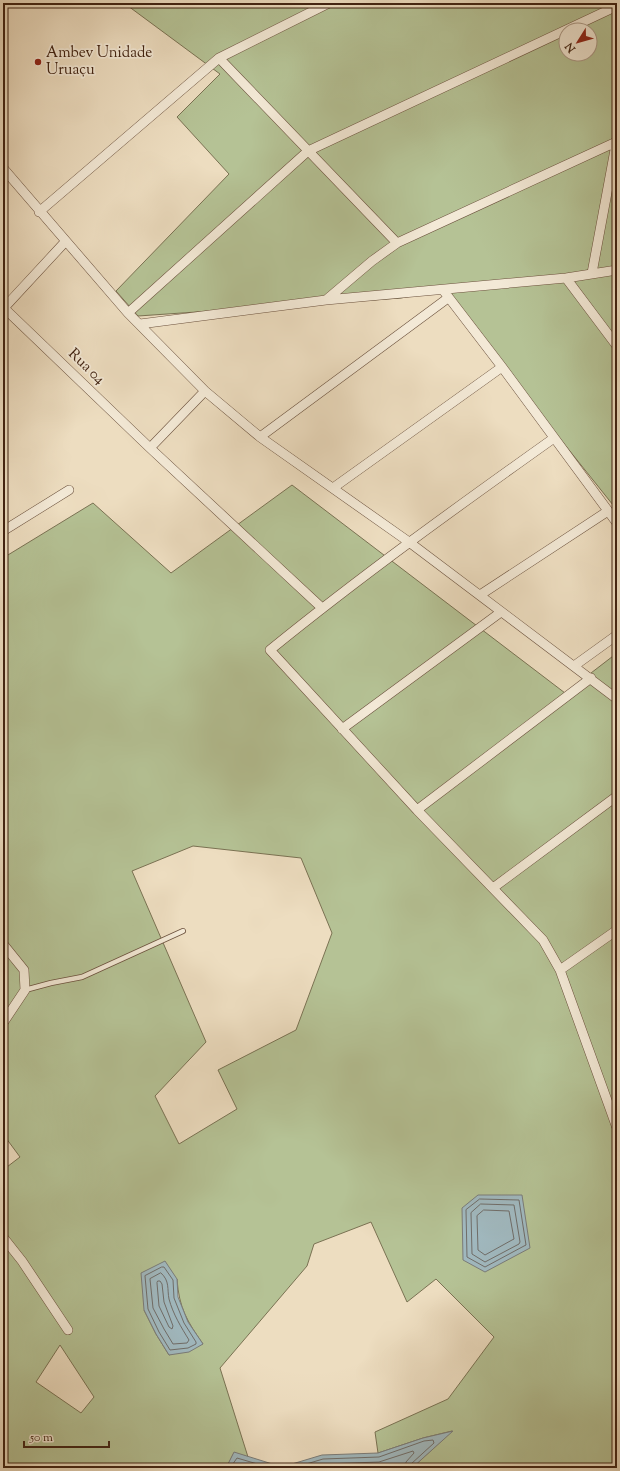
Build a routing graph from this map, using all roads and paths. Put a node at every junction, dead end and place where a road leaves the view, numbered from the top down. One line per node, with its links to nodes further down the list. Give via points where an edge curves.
1 (330, 3): 3 (street)
2 (617, 6): 5 (street)
3 (219, 58): 5 (street); 7 (street)
4 (617, 140): 9 (street); 11 (street)
5 (308, 151): 9 (street); 17 (street)
6 (3, 168): 7 (street)
7 (39, 212): 8 (street)
8 (65, 242): 16 (street); 17 (street)
9 (397, 243): 15 (street)
10 (617, 270): 11 (street)
11 (592, 273): 12 (street)
12 (566, 278): 13 (street); 19 (street)
13 (443, 290): 14 (street); 15 (street)
14 (448, 298): 20 (street); 22 (street)
15 (326, 300): 18 (street)
16 (3, 308): 24 (street, Rua 04)
17 (128, 313): 18 (street)
18 (140, 324): 21 (street)
19 (617, 346)
20 (502, 367): 23 (street); 25 (street)
21 (205, 391): 22 (street); 24 (street)
22 (260, 437): 25 (street)
23 (554, 438): 27 (street); 30 (street)
24 (150, 448): 32 (street, Rua 04)
25 (334, 488): 30 (street)
26 (69, 490): 29 (street)
27 (608, 511): 28 (street); 31 (street)
28 (617, 523)
29 (3, 531)
30 (409, 542): 31 (street); 32 (street)
31 (480, 595): 33 (street)
32 (322, 608): 38 (street, via 270,650)
33 (501, 612): 35 (street); 38 (street)
34 (617, 635): 35 (street)
35 (574, 666): 36 (street)
36 (591, 678): 37 (street); 40 (street)
37 (617, 699)
38 (342, 729): 40 (street)
39 (617, 796): 41 (street)
40 (417, 810): 41 (street)
41 (493, 888): 45 (street, via 543,940)
42 (617, 930): 45 (street)
43 (183, 931): 46 (lane, via 82,977)
44 (3, 944): 46 (street, via 24,970)
45 (560, 970): 48 (street)
46 (26, 990): 47 (street)
47 (3, 1023)
48 (617, 1128)
49 (3, 1237): 50 (street)
50 (68, 1330)

